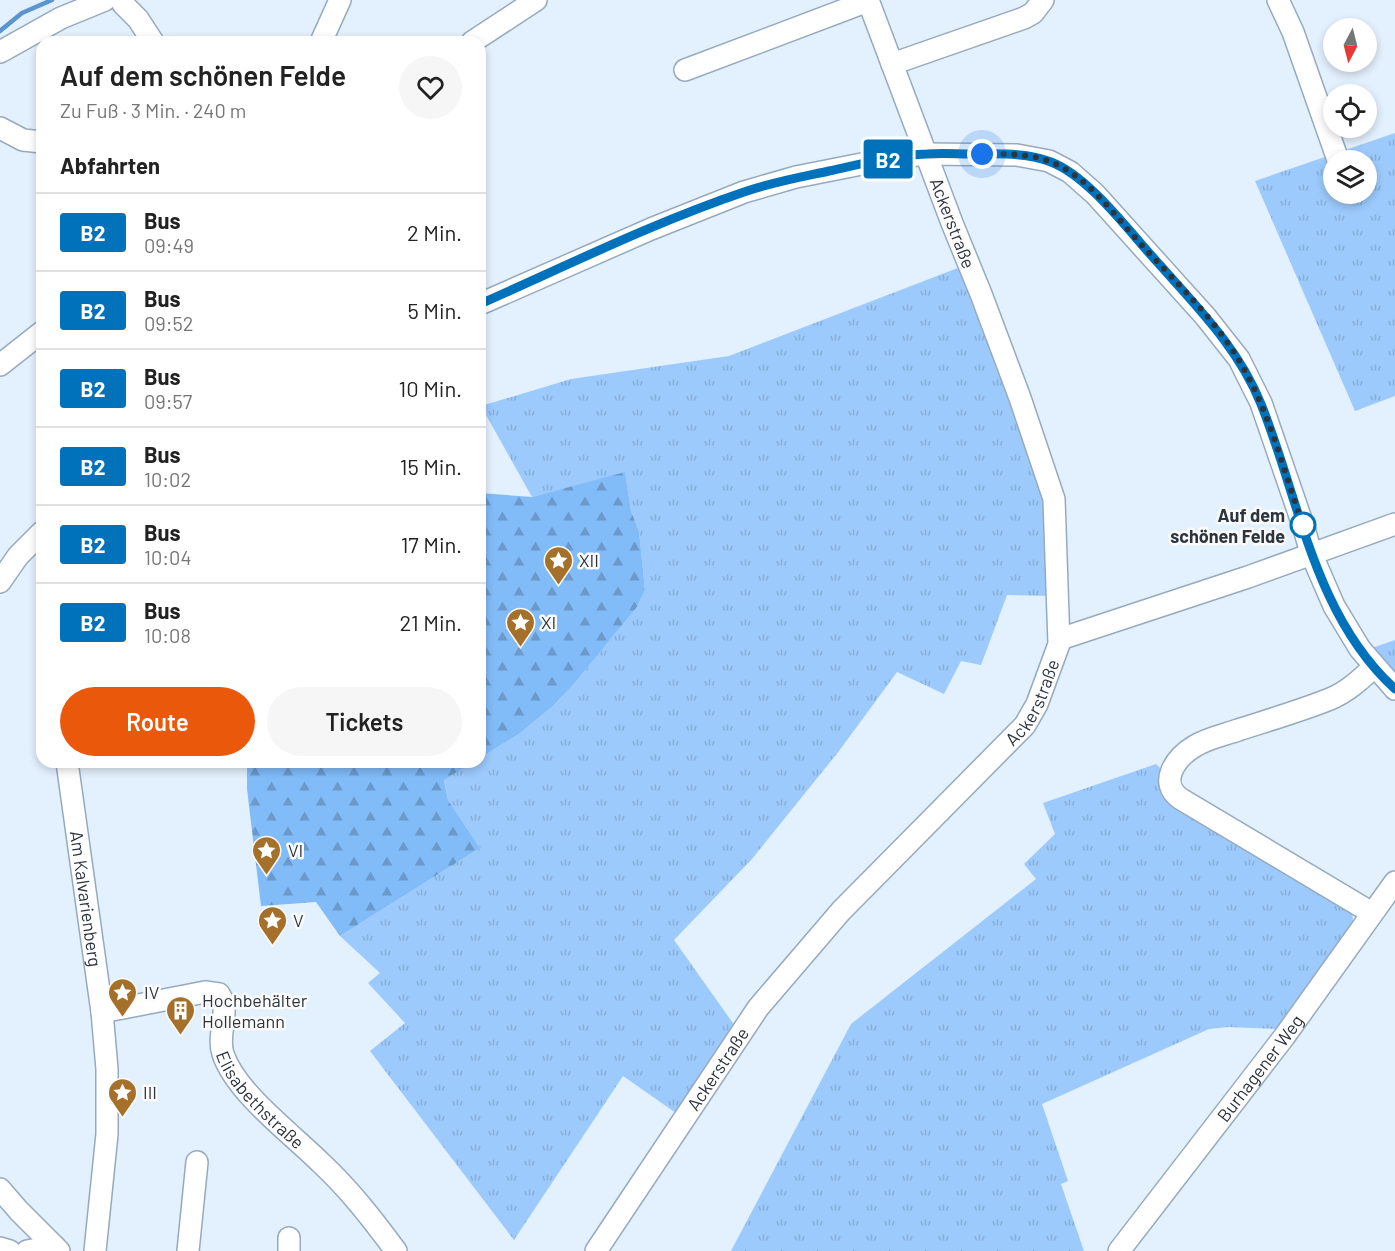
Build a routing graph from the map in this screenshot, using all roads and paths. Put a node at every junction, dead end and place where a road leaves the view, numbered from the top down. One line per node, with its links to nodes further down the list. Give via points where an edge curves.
1 (340, 0): 8 (street)
2 (536, 0): 9 (street)
3 (868, 0): 11 (street, Ackerstraße); 12 (street, Ackerstraße)
4 (1043, 0): 11 (street, via 1024,18)
5 (1278, 0): 15 (street)
6 (116, 1): 7 (street, via 138,20); 10 (street, via 61,18)
7 (149, 36)
8 (324, 36)
9 (481, 36)
10 (0, 52)
11 (892, 64): 16 (street, Ackerstraße)
12 (685, 70)
13 (0, 128): 14 (street, via 23,140)
14 (36, 141)
15 (1334, 150)
16 (926, 154): 17 (street, via 796,177 744,192); 22 (street, via 1017,154 1049,161 1081,180 1230,345 1269,424); 24 (street, Ackerstraße, via 1020,398 1054,498)
17 (486, 301)
18 (36, 337): 19 (street)
19 (0, 365)
20 (1395, 524): 22 (street)
21 (36, 538): 23 (street)
22 (1311, 553): 24 (street); 25 (street, via 1343,623)
23 (0, 582)
24 (1060, 639): 40 (street, Ackerstraße, via 1028,722 841,911 775,987)
25 (1374, 667): 26 (street); 29 (street, via 1353,686 1331,698 1196,745 1176,762 1169,785 1181,800)
26 (1395, 689)
27 (68, 768): 30 (street, Am Kalvarienberg)
28 (1395, 882): 29 (street, Burhagener Weg)
29 (1372, 913): 41 (street, Burhagener Weg, via 1284,1037)
30 (102, 1012): 37 (street, Am Kalvarienberg, via 108,1121); 39 (street, Elisabethstraße, via 205,992 219,994 224,1008 222,1050 232,1073 361,1204)
31 (197, 1162): 38 (street)
32 (0, 1189): 34 (street)
33 (0, 1248): 35 (street)
34 (57, 1248): 36 (street)
35 (10, 1251)
36 (27, 1251)
37 (95, 1251)
38 (188, 1251)
39 (396, 1251)
40 (596, 1251)
41 (1119, 1251)

